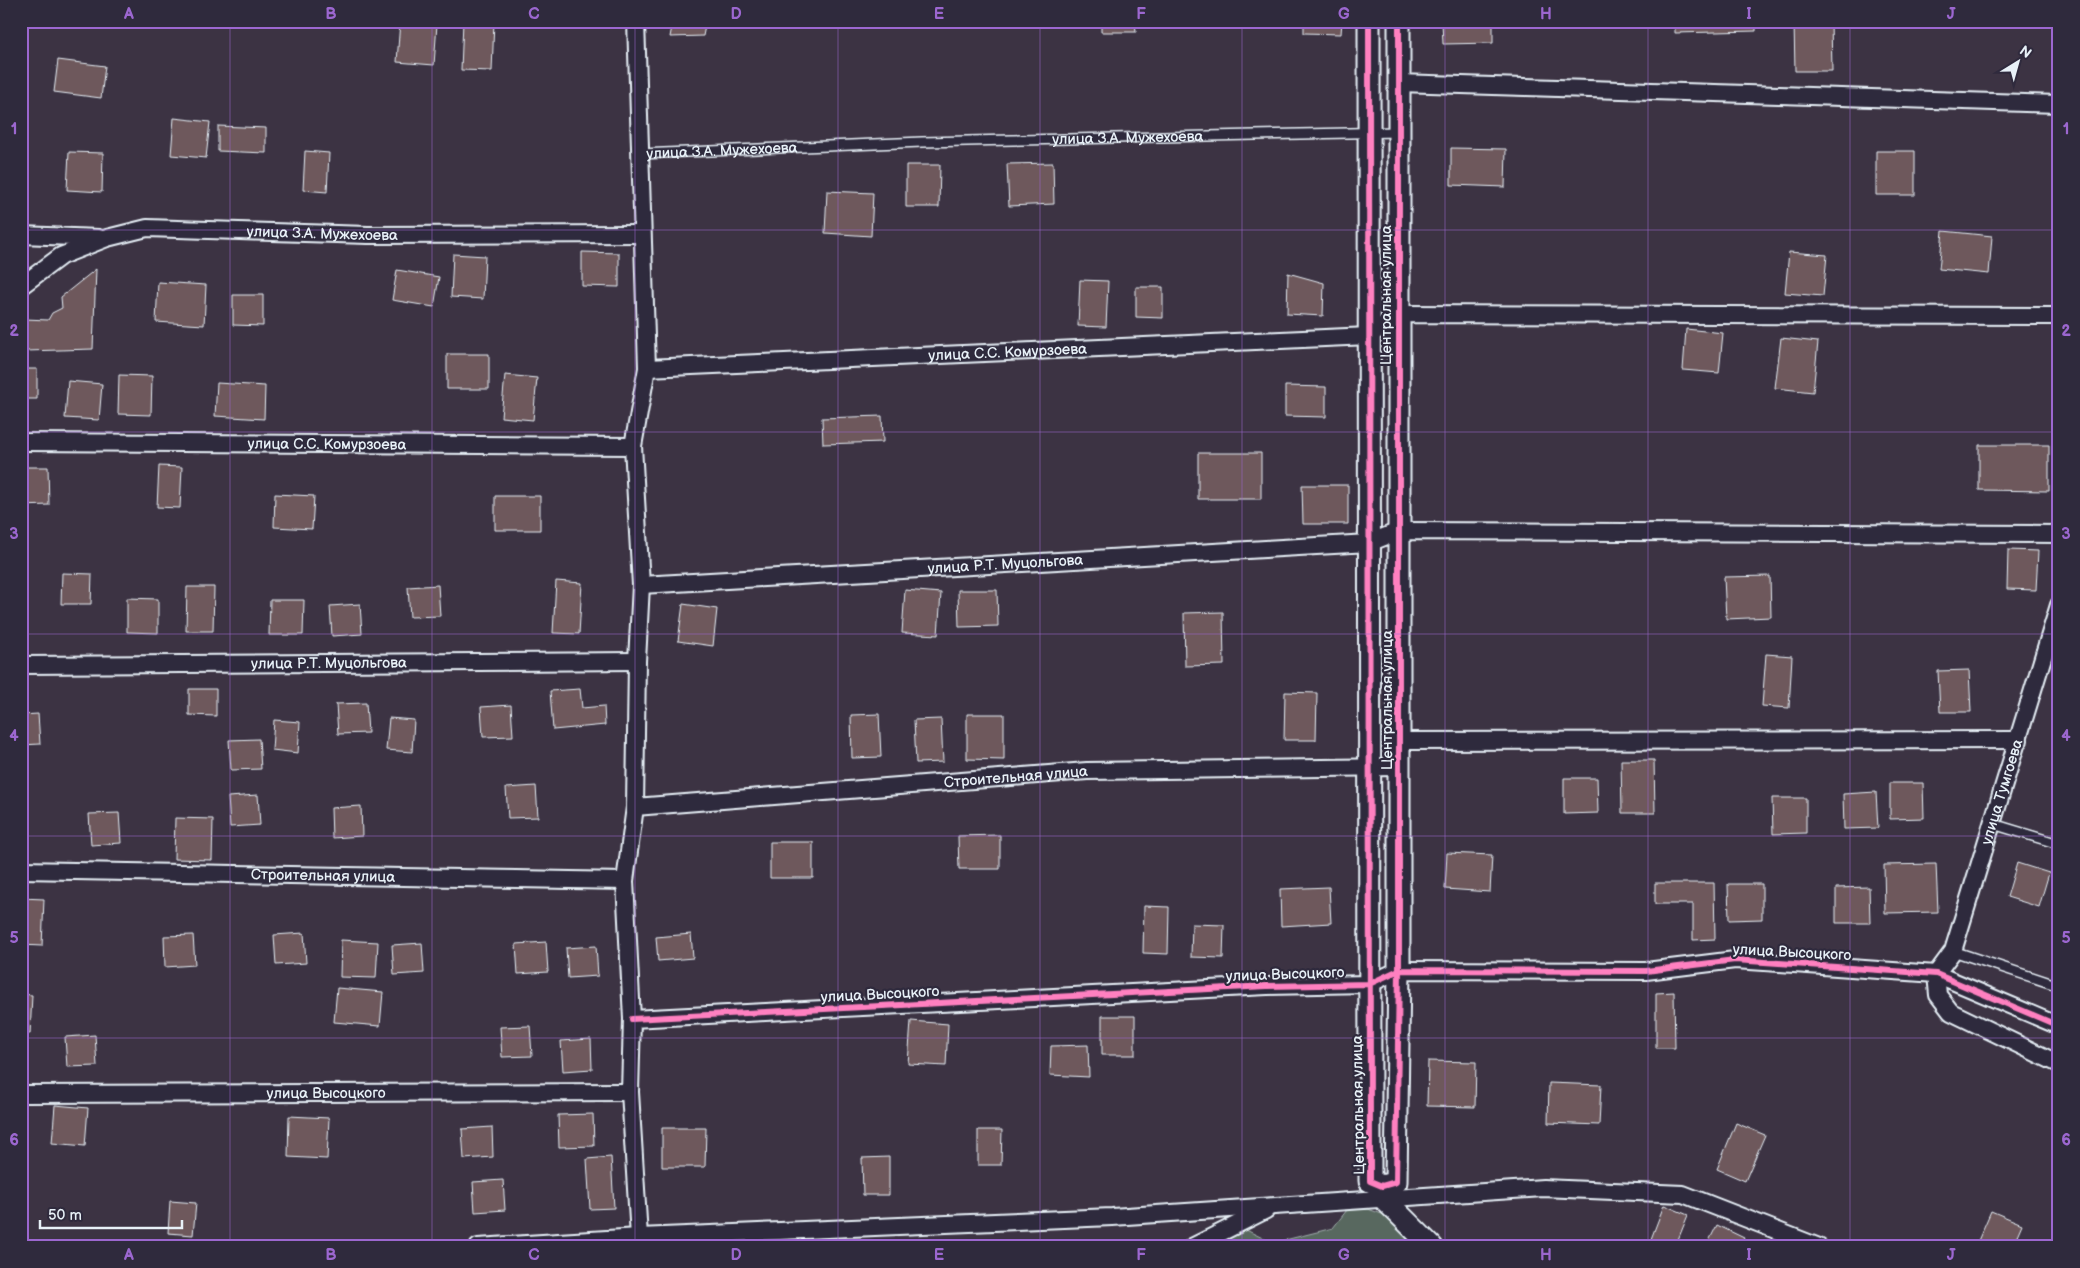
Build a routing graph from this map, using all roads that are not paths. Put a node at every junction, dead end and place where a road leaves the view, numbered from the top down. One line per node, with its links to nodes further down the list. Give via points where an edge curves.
1 (636, 21): 8 (street)
2 (1369, 21): 6 (street, Центральная улица)
3 (1399, 21): 4 (street, Центральная улица)
4 (1399, 83): 5 (street); 7 (street, Центральная улица)
5 (2059, 104)
6 (1369, 132): 7 (lane, улица З.А. Мужехоева); 8 (lane, улица З.А. Мужехоева, via 922,142); 15 (street, Центральная улица)
7 (1399, 132): 13 (street, Центральная улица)
8 (640, 154): 9 (street, улица З.А. Мужехоева)
9 (642, 234): 11 (street, улица З.А. Мужехоева, via 368,235 147,228); 16 (street)
10 (21, 235): 11 (street)
11 (107, 238): 12 (street, улица З.А. Мужехоева, via 61,256)
12 (21, 286)
13 (1399, 314): 14 (street); 15 (street); 19 (street, Центральная улица)
14 (2059, 316)
15 (1369, 336): 16 (street, улица С.С. Комурзоева); 21 (street, Центральная улица)
16 (647, 368): 18 (street)
17 (21, 442): 18 (street, улица С.С. Комурзоева)
18 (633, 446): 22 (street)
19 (1399, 531): 20 (street); 21 (street, улица Р.Т. Муцольгова); 28 (street, Центральная улица)
20 (2059, 534)
21 (1369, 543): 22 (street, улица Р.Т. Муцольгова); 30 (street, Центральная улица)
22 (641, 585): 25 (street)
23 (2059, 605): 24 (street, улица Тумгоева)
24 (2055, 632): 27 (street, улица Тумгоева)
25 (637, 661): 26 (street, улица Р.Т. Муцольгова); 31 (street)
26 (21, 665)
27 (2019, 740): 28 (street); 32 (street, улица Тумгоева)
28 (1399, 741): 29 (street, Центральная улица)
29 (1400, 767): 30 (street, Строительная улица); 37 (street, Центральная улица)
30 (1369, 768): 31 (street, Строительная улица, via 1087,771); 39 (street, Центральная улица)
31 (635, 807): 35 (street)
32 (1993, 824): 33 (lane); 36 (street, улица Тумгоева)
33 (2059, 844)
34 (21, 870): 35 (street, Строительная улица)
35 (625, 881): 41 (street)
36 (1954, 951): 38 (street, улица Тумгоева); 40 (lane)
37 (1399, 970): 38 (street, улица Высоцкого, via 1646,971 1736,960); 39 (street, улица Высоцкого); 46 (street, Центральная улица, via 1396,1182)
38 (1936, 974): 42 (street, улица Высоцкого); 43 (street, via 1938,995 1951,1012)
39 (1369, 984): 41 (street, улица Высоцкого, via 1267,986); 46 (street, Центральная улица, via 1370,1181)
40 (2059, 986)
41 (632, 1019): 44 (street)
42 (2059, 1026)
43 (2059, 1064)
44 (630, 1092): 45 (street, улица Высоцкого); 48 (street)
45 (21, 1094)
46 (1383, 1192): 47 (street); 51 (street); 52 (street, via 1543,1188 1683,1194)
47 (1272, 1207): 48 (street, via 1102,1218); 50 (street)
48 (639, 1238): 49 (street)
49 (478, 1247)
50 (1192, 1247)
51 (1432, 1247)
52 (1819, 1247)

